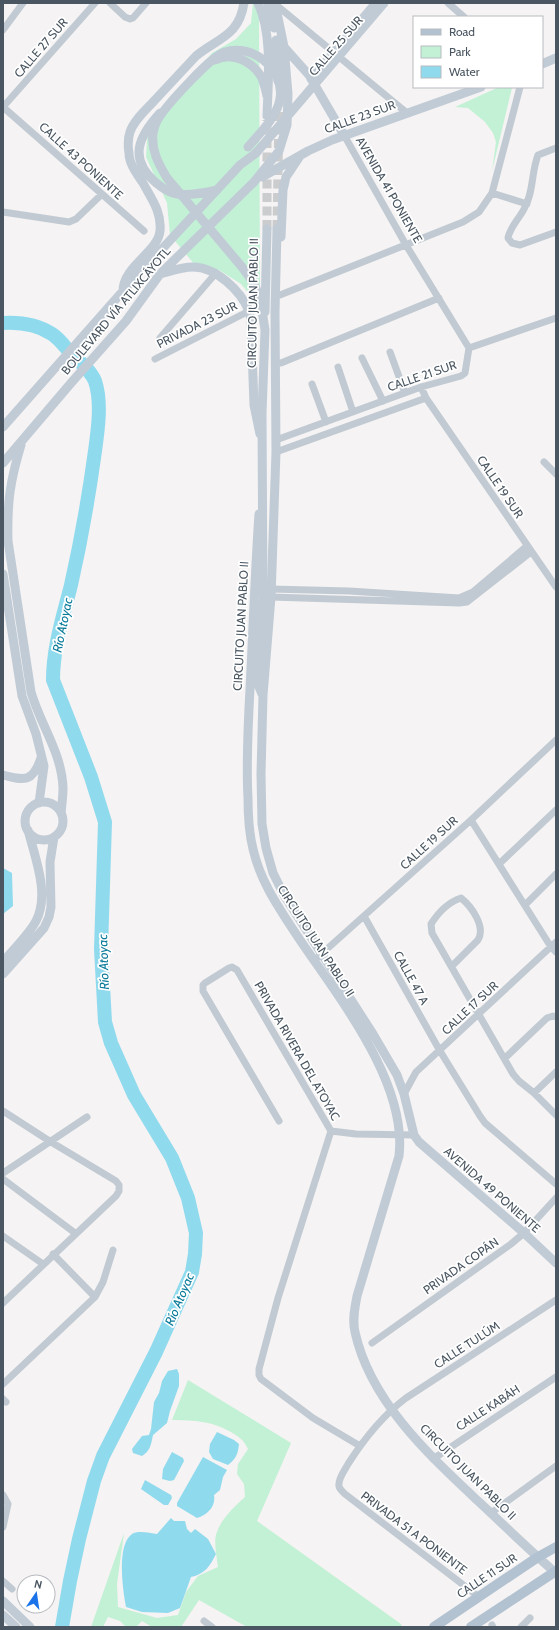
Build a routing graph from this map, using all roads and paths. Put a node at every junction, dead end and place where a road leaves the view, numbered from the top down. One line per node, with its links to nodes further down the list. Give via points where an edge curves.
1 (23, 3): 14 (street)
2 (95, 3): 23 (street, CALLE 27 SUR)
3 (110, 3): 4 (street, via 130,20)
4 (146, 3)
5 (244, 3): 44 (main road, via 237,25 226,37 206,47 196,56 131,130 129,155 134,169 157,207 160,232 154,244 124,281)
6 (258, 3): 22 (main road, via 268,44)
7 (268, 3): 24 (main road, via 278,50)
8 (275, 3): 15 (main road); 16 (street)
9 (376, 3): 16 (main road, CALLE 25 SUR)
10 (384, 3): 29 (main road, bridge)
11 (389, 3): 16 (main road, CALLE 25 SUR)
12 (448, 3): 13 (street)
13 (463, 16)
14 (3, 30)
15 (284, 47): 19 (main road, AVENIDA 41 PONIENTE); 31 (main road, via 288,94 287,126 279,151)
16 (337, 56): 19 (main road, CALLE 25 SUR); 25 (street)
17 (556, 58): 18 (main road)
18 (543, 64)
19 (314, 83): 27 (main road, AVENIDA 41 PONIENTE)
20 (478, 88): 25 (main road, CALLE 23 SUR)
21 (520, 88): 33 (street)
22 (267, 96): 26 (main road); 32 (main road, via 263,80 247,61 234,57 220,57 202,67 144,133 139,153 140,164 150,178 162,188 176,194)
23 (3, 107): 34 (street, CALLE 43 PONIENTE)
24 (279, 109)
25 (407, 113): 27 (main road, CALLE 23 SUR)
26 (267, 116)
27 (344, 135): 30 (main road, CALLE 23 SUR); 41 (street, AVENIDA 41 PONIENTE)
28 (556, 149): 35 (street, via 538,156)
29 (252, 150): 32 (main road, BOULEVARD VÍA ATLIXCÁYOTL); 77 (main road, bridge, via 273,116 280,99 279,80 268,62 254,54 224,52 208,62 160,116 154,131 152,147 167,178 242,267 260,297 265,330 262,414 262,602 257,682)
30 (300, 156): 31 (main road, CALLE 23 SUR); 45 (main road, via 286,177 283,190)
31 (254, 182): 43 (main road, BOULEVARD VÍA ATLIXCÁYOTL)
32 (217, 190): 44 (main road, BOULEVARD VÍA ATLIXCÁYOTL)
33 (492, 193): 35 (street); 41 (street, via 479,212 463,222)
34 (101, 195): 36 (street, via 76,219 69,222); 39 (street, CALLE 43 PONIENTE)
35 (526, 206): 40 (street, via 509,232 508,238 512,243 520,244)
36 (3, 212)
37 (267, 229): 66 (main road, CIRCUITO JUAN PABLO II)
38 (277, 229): 65 (main road, CIRCUITO JUAN PABLO II)
39 (144, 231)
40 (556, 232)
41 (406, 245): 45 (street); 46 (street, AVENIDA 41 PONIENTE)
42 (216, 273): 43 (main road, via 193,267); 47 (main road, via 233,287); 49 (street)
43 (160, 274): 64 (main road, BOULEVARD VÍA ATLIXCÁYOTL, via 126,321)
44 (123, 292): 63 (main road, BOULEVARD VÍA ATLIXCÁYOTL)
45 (280, 295): 54 (main road)
46 (439, 298): 50 (street, AVENIDA 41 PONIENTE); 54 (street)
47 (249, 311): 53 (street, PRIVADA 23 SUR); 66 (main road, via 254,405)
48 (556, 318): 50 (street)
49 (160, 338)
50 (470, 348): 57 (street, CALLE 21 SUR, via 465,373)
51 (390, 352): 58 (street)
52 (362, 358): 60 (street)
53 (155, 359)
54 (281, 363): 65 (main road, via 280,410)
55 (338, 367): 61 (street)
56 (312, 384): 62 (street)
57 (420, 387): 58 (street, CALLE 21 SUR); 59 (street, CALLE 19 SUR)
58 (406, 392): 60 (street, CALLE 21 SUR)
59 (426, 398): 67 (street); 73 (street, CALLE 19 SUR)
60 (383, 401): 61 (street, CALLE 21 SUR)
61 (353, 412): 62 (street, CALLE 21 SUR)
62 (326, 422): 65 (street, CALLE 21 SUR)
63 (3, 427)
64 (22, 440): 69 (main road, BOULEVARD VÍA ATLIXCÁYOTL); 85 (main road, via 8,493 8,540 31,692 57,759 63,787)
65 (276, 440): 67 (main road, CIRCUITO JUAN PABLO II)
66 (262, 443): 71 (main road, CIRCUITO JUAN PABLO II)
67 (276, 452): 72 (main road, CIRCUITO JUAN PABLO II)
68 (544, 462): 70 (street)
69 (3, 463)
70 (556, 474)
71 (260, 500): 72 (main road, via 264,495 270,494); 78 (main road, CIRCUITO JUAN PABLO II)
72 (274, 502): 76 (main road, CIRCUITO JUAN PABLO II)
73 (529, 549): 75 (street, CALLE 19 SUR); 76 (street, via 468,602)
74 (3, 574): 81 (main road, via 22,696)
75 (556, 587)
76 (271, 593): 77 (main road, CIRCUITO JUAN PABLO II)
77 (263, 695): 79 (main road, CIRCUITO JUAN PABLO II)
78 (248, 720): 79 (main road); 95 (main road, CIRCUITO JUAN PABLO II, via 247,785 253,849 262,878)
79 (262, 720): 94 (main road, CIRCUITO JUAN PABLO II, via 262,824 266,848 273,873 284,895)
80 (556, 740): 86 (street, CALLE 19 SUR)
81 (42, 755): 82 (main road, via 32,776 20,780); 83 (main road, via 43,775)
82 (3, 775)
83 (39, 803): 85 (main road, via 52,804); 87 (main road, via 27,813 25,819)
84 (556, 810): 89 (street)
85 (61, 813): 88 (main road, via 62,829)
86 (471, 820): 89 (street); 92 (street, CALLE 19 SUR)
87 (28, 830): 88 (main road, via 42,840); 96 (main road, via 38,866 40,912 36,922)
88 (54, 837): 98 (main road, via 50,862 49,917 44,928)
89 (499, 864): 91 (street)
90 (556, 874): 91 (street)
91 (525, 905): 93 (street)
92 (364, 916): 94 (street, CALLE 19 SUR); 101 (street, CALLE 47 A)
93 (554, 947): 99 (street, CALLE 17 SUR)
94 (322, 954): 95 (street, CALLE 19 SUR); 105 (main road, CIRCUITO JUAN PABLO II, via 373,1034 397,1075)
95 (314, 961): 112 (main road, CIRCUITO JUAN PABLO II, via 366,1041 389,1085)
96 (3, 962)
97 (452, 966): 97 (street, via 481,935 478,921 468,903 461,898 454,901 431,924 432,933); 99 (street)
98 (3, 974)
99 (478, 1014): 101 (street, CALLE 17 SUR); 102 (street)
100 (556, 1017): 102 (street, via 547,1018)
101 (440, 1051): 105 (street, CALLE 17 SUR, via 416,1072); 116 (street, CALLE 47 A, via 486,1123)
102 (505, 1058): 104 (street, via 513,1074)
103 (556, 1072): 104 (street)
104 (534, 1093): 107 (street)
105 (404, 1094): 111 (main road, CIRCUITO JUAN PABLO II)
106 (3, 1111): 113 (street)
107 (556, 1115)
108 (87, 1117): 113 (street)
109 (279, 1121): 110 (street, PRIVADA RIVERA DEL ATOYAC, via 203,991 205,983 232,967 237,970)
110 (331, 1131): 112 (street); 132 (street, PRIVADA RIVERA DEL ATOYAC, via 278,1298 259,1375 313,1418)
111 (414, 1135): 112 (street); 119 (main road, AVENIDA 49 PONIENTE)
112 (400, 1136): 131 (main road, CIRCUITO JUAN PABLO II, via 399,1156 357,1296 354,1314 354,1330 360,1351 369,1372)
113 (51, 1142): 114 (street); 118 (street, via 120,1185 116,1196)
114 (3, 1173)
115 (3, 1179): 118 (street)
116 (556, 1184)
117 (556, 1198): 119 (street, PRIVADA COPÁN)
118 (75, 1232): 122 (street)
119 (524, 1233): 123 (main road, AVENIDA 49 PONIENTE); 128 (street, PRIVADA COPÁN)
120 (3, 1236): 124 (street)
121 (113, 1250): 125 (street)
122 (53, 1254): 124 (street); 125 (street)
123 (556, 1262)
124 (43, 1264): 127 (street)
125 (95, 1297): 130 (street)
126 (556, 1300): 131 (street, CALLE TULÚM)
127 (3, 1303)
128 (372, 1343)
129 (556, 1377): 133 (street, CALLE KABÁH)
130 (3, 1384)
131 (392, 1409): 132 (street, CALLE TULÚM); 133 (main road, CIRCUITO JUAN PABLO II)
132 (360, 1446): 135 (street, CALLE TULÚM)
133 (434, 1458): 137 (main road, CIRCUITO JUAN PABLO II)
134 (556, 1466): 137 (street)
135 (338, 1484): 144 (street, PRIVADA 51 A PONIENTE, via 345,1494)
136 (3, 1495): 138 (street, via 8,1504)
137 (490, 1513): 140 (main road, CIRCUITO JUAN PABLO II)
138 (3, 1527)
139 (556, 1547): 140 (main road, CALLE 11 SUR)
140 (538, 1557): 141 (main road, CIRCUITO JUAN PABLO II); 144 (main road, CALLE 11 SUR)
141 (556, 1572): 153 (main road)
142 (3, 1581): 143 (street)
143 (12, 1589)
144 (479, 1596): 152 (main road, CALLE 11 SUR)
145 (3, 1601): 150 (main road)
146 (3, 1615): 149 (main road)
147 (530, 1618): 154 (street)
148 (204, 1621): 151 (street)
149 (16, 1627)
150 (30, 1627)
151 (212, 1627)
152 (434, 1627)
153 (471, 1627)
154 (521, 1627)

